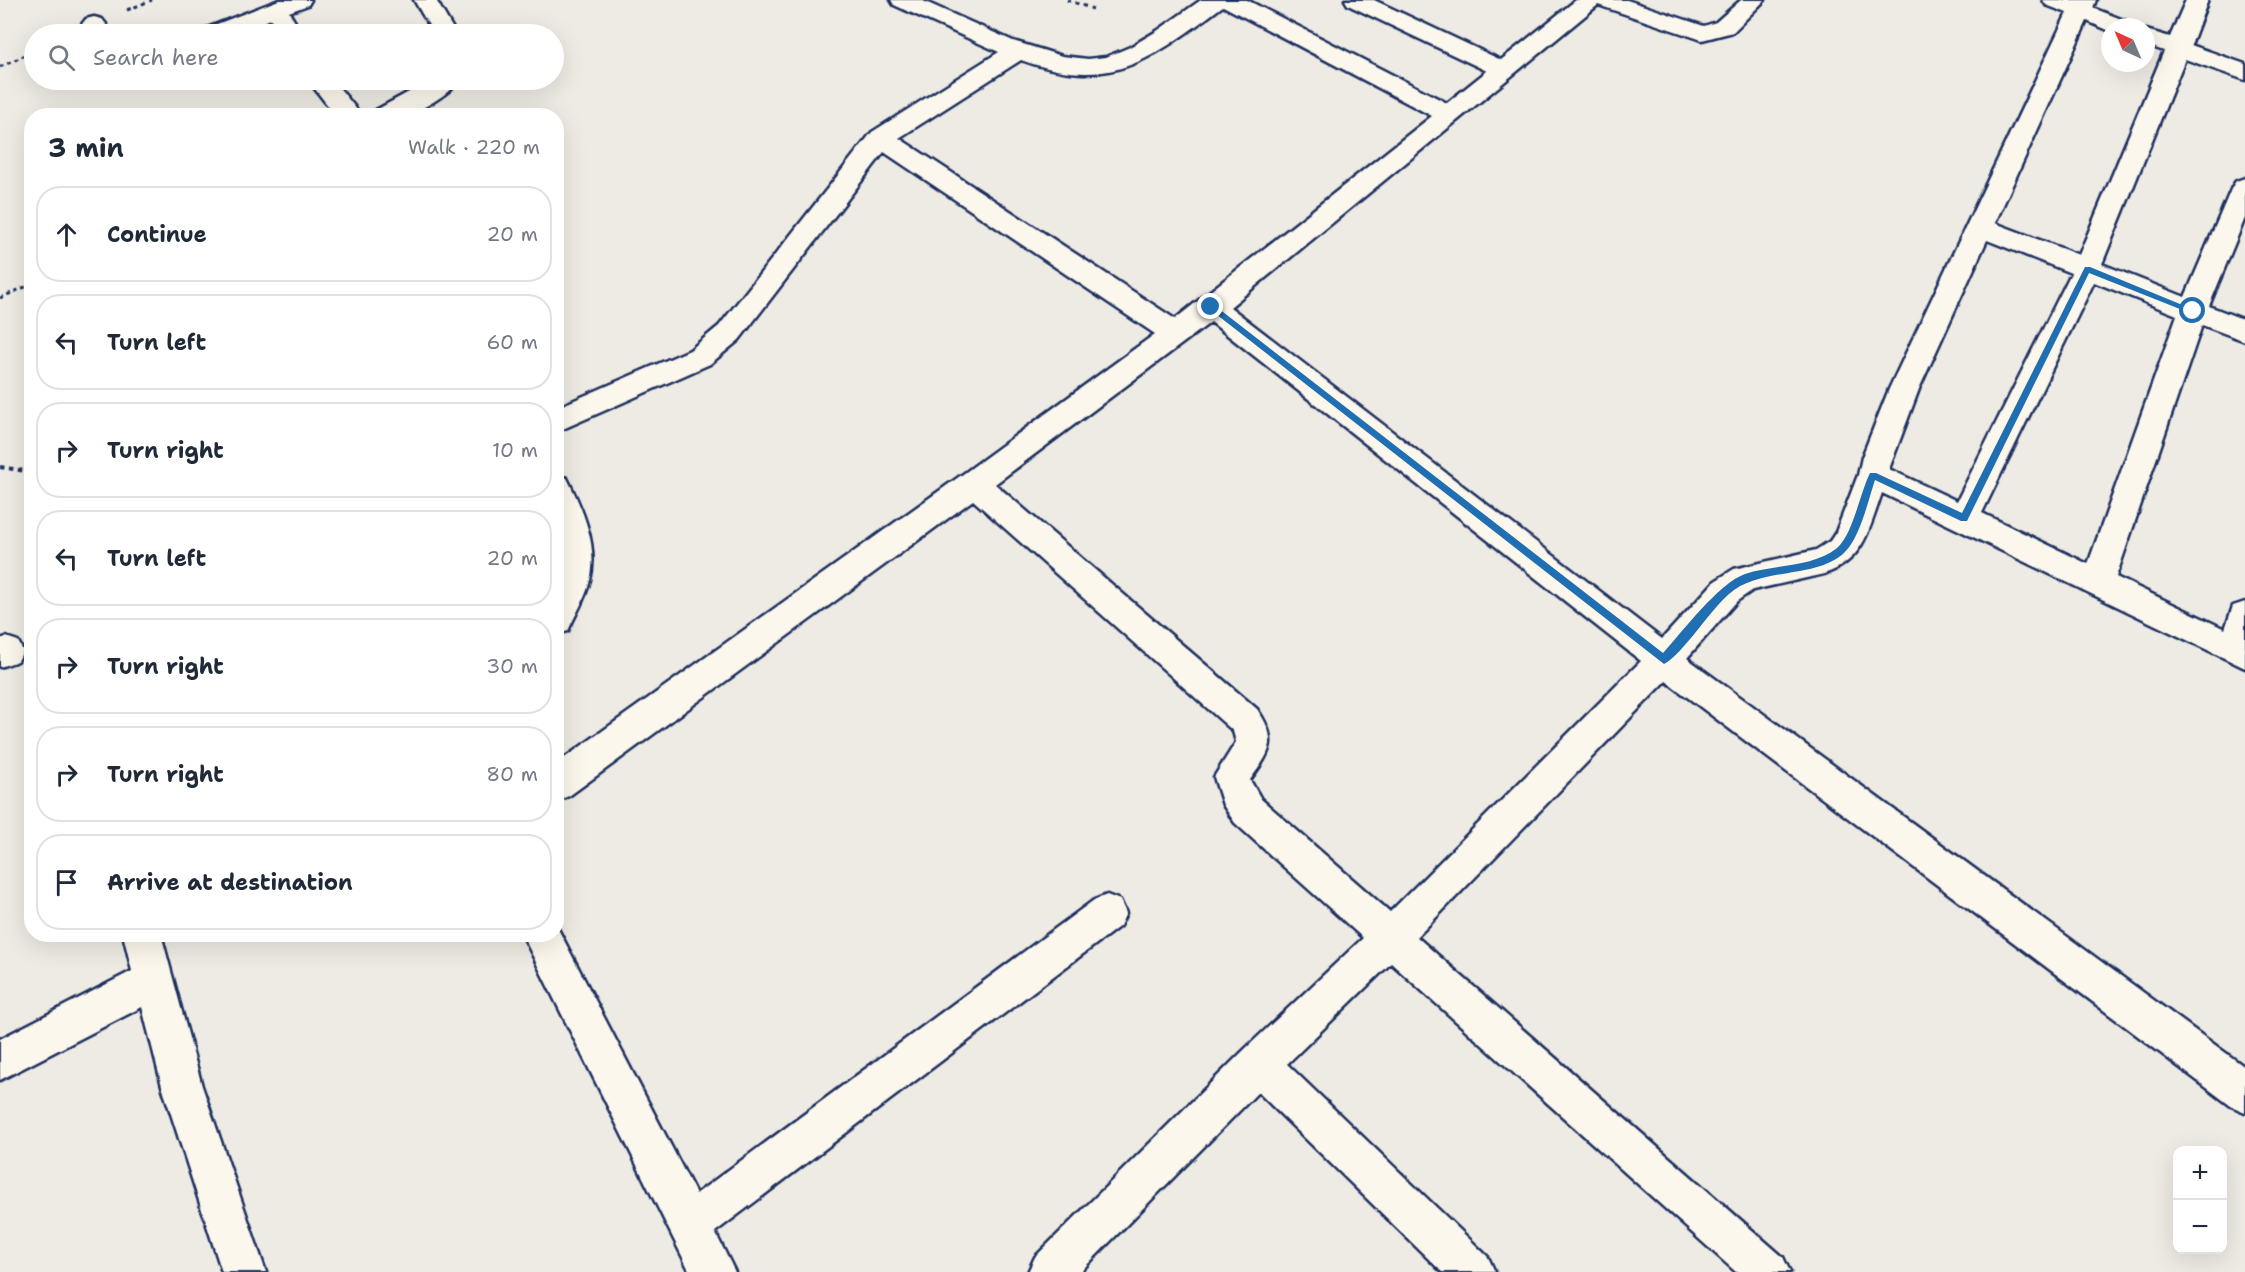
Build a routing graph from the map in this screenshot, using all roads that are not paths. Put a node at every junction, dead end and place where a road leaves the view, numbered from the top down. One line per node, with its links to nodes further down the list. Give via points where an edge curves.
1 (300, 0): 11 (street)
2 (902, 0): 17 (street)
3 (1216, 0): 17 (street, via 1148,48 1109,64 1084,68)
4 (1229, 0): 24 (street)
5 (1356, 0): 18 (street)
6 (1590, 0): 18 (street)
7 (1605, 0): 8 (street, via 1702,33 1719,32)
8 (1754, 0)
9 (2197, 0): 16 (street)
10 (2073, 3): 12 (street); 27 (street)
11 (276, 9): 13 (street); 14 (street)
12 (2103, 18)
13 (238, 24)
14 (285, 24)
15 (2155, 40): 16 (street)
16 (2176, 47): 19 (street); 28 (street)
17 (1018, 51): 25 (street)
18 (1504, 70): 24 (street)
19 (2245, 72)
20 (328, 90): 22 (street)
21 (432, 90): 23 (street)
22 (343, 108)
23 (400, 108)
24 (1450, 115): 29 (street)
25 (881, 138): 32 (street); 33 (street, via 729,333 712,349)
26 (2245, 187): 30 (street)
27 (1980, 227): 28 (street); 34 (street, via 1904,389)
28 (2087, 269): 30 (street); 37 (street)
29 (1211, 307): 32 (street); 42 (street)
30 (2193, 311): 31 (street); 38 (street)
31 (2245, 332)
32 (1175, 333): 35 (street)
33 (564, 418)
34 (1873, 475): 37 (street); 42 (street, via 1850,537 1841,550 1824,561 1745,578 1726,591)
35 (974, 483): 43 (street); 45 (street, via 1245,720 1253,732 1254,746 1232,777 1236,793 1248,811)
36 (564, 506): 39 (street, via 576,547 575,578)
37 (1964, 519): 38 (street)
38 (2098, 582): 41 (street)
39 (564, 603)
40 (2245, 616): 41 (street)
41 (2240, 651)
42 (1664, 660): 45 (street); 51 (street)
43 (564, 779)
44 (1107, 914): 52 (street)
45 (1391, 937): 50 (street); 57 (street)
46 (144, 942): 48 (street)
47 (545, 942): 52 (street)
48 (154, 980): 49 (street); 53 (street, via 182,1086)
49 (0, 1060)
50 (1258, 1064): 55 (street); 56 (street)
51 (2245, 1092)
52 (689, 1225): 54 (street)
53 (244, 1272)
54 (713, 1272)
55 (1050, 1272)
56 (1473, 1272)
57 (1768, 1272)

